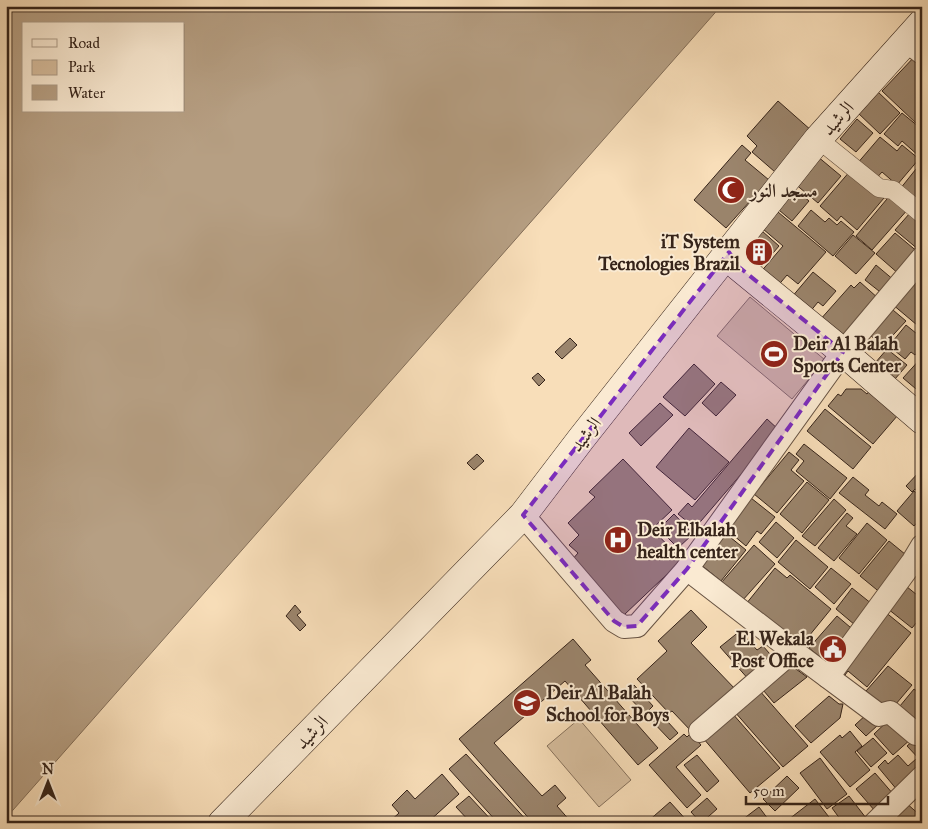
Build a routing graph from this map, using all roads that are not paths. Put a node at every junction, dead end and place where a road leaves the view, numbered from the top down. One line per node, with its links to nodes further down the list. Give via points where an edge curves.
1 (916, 39): 2 (main road, الرشيد)
2 (818, 139): 3 (street, via 879,188 893,190); 4 (main road, الرشيد)
3 (922, 214)
4 (729, 252): 6 (main road, via 739,267); 8 (main road, الرشيد)
5 (922, 258): 6 (street)
6 (843, 352): 7 (main road); 10 (street)
7 (922, 420)
8 (523, 514): 10 (street, via 614,621 624,628 637,626); 16 (main road, الرشيد)
9 (922, 546): 12 (street)
10 (687, 569): 11 (street)
11 (793, 651): 12 (street); 14 (street)
12 (828, 677): 13 (street, via 879,714 890,712 916,734)
13 (922, 730)
14 (700, 731)
15 (922, 777): 17 (street)
16 (225, 822)
17 (874, 823)

